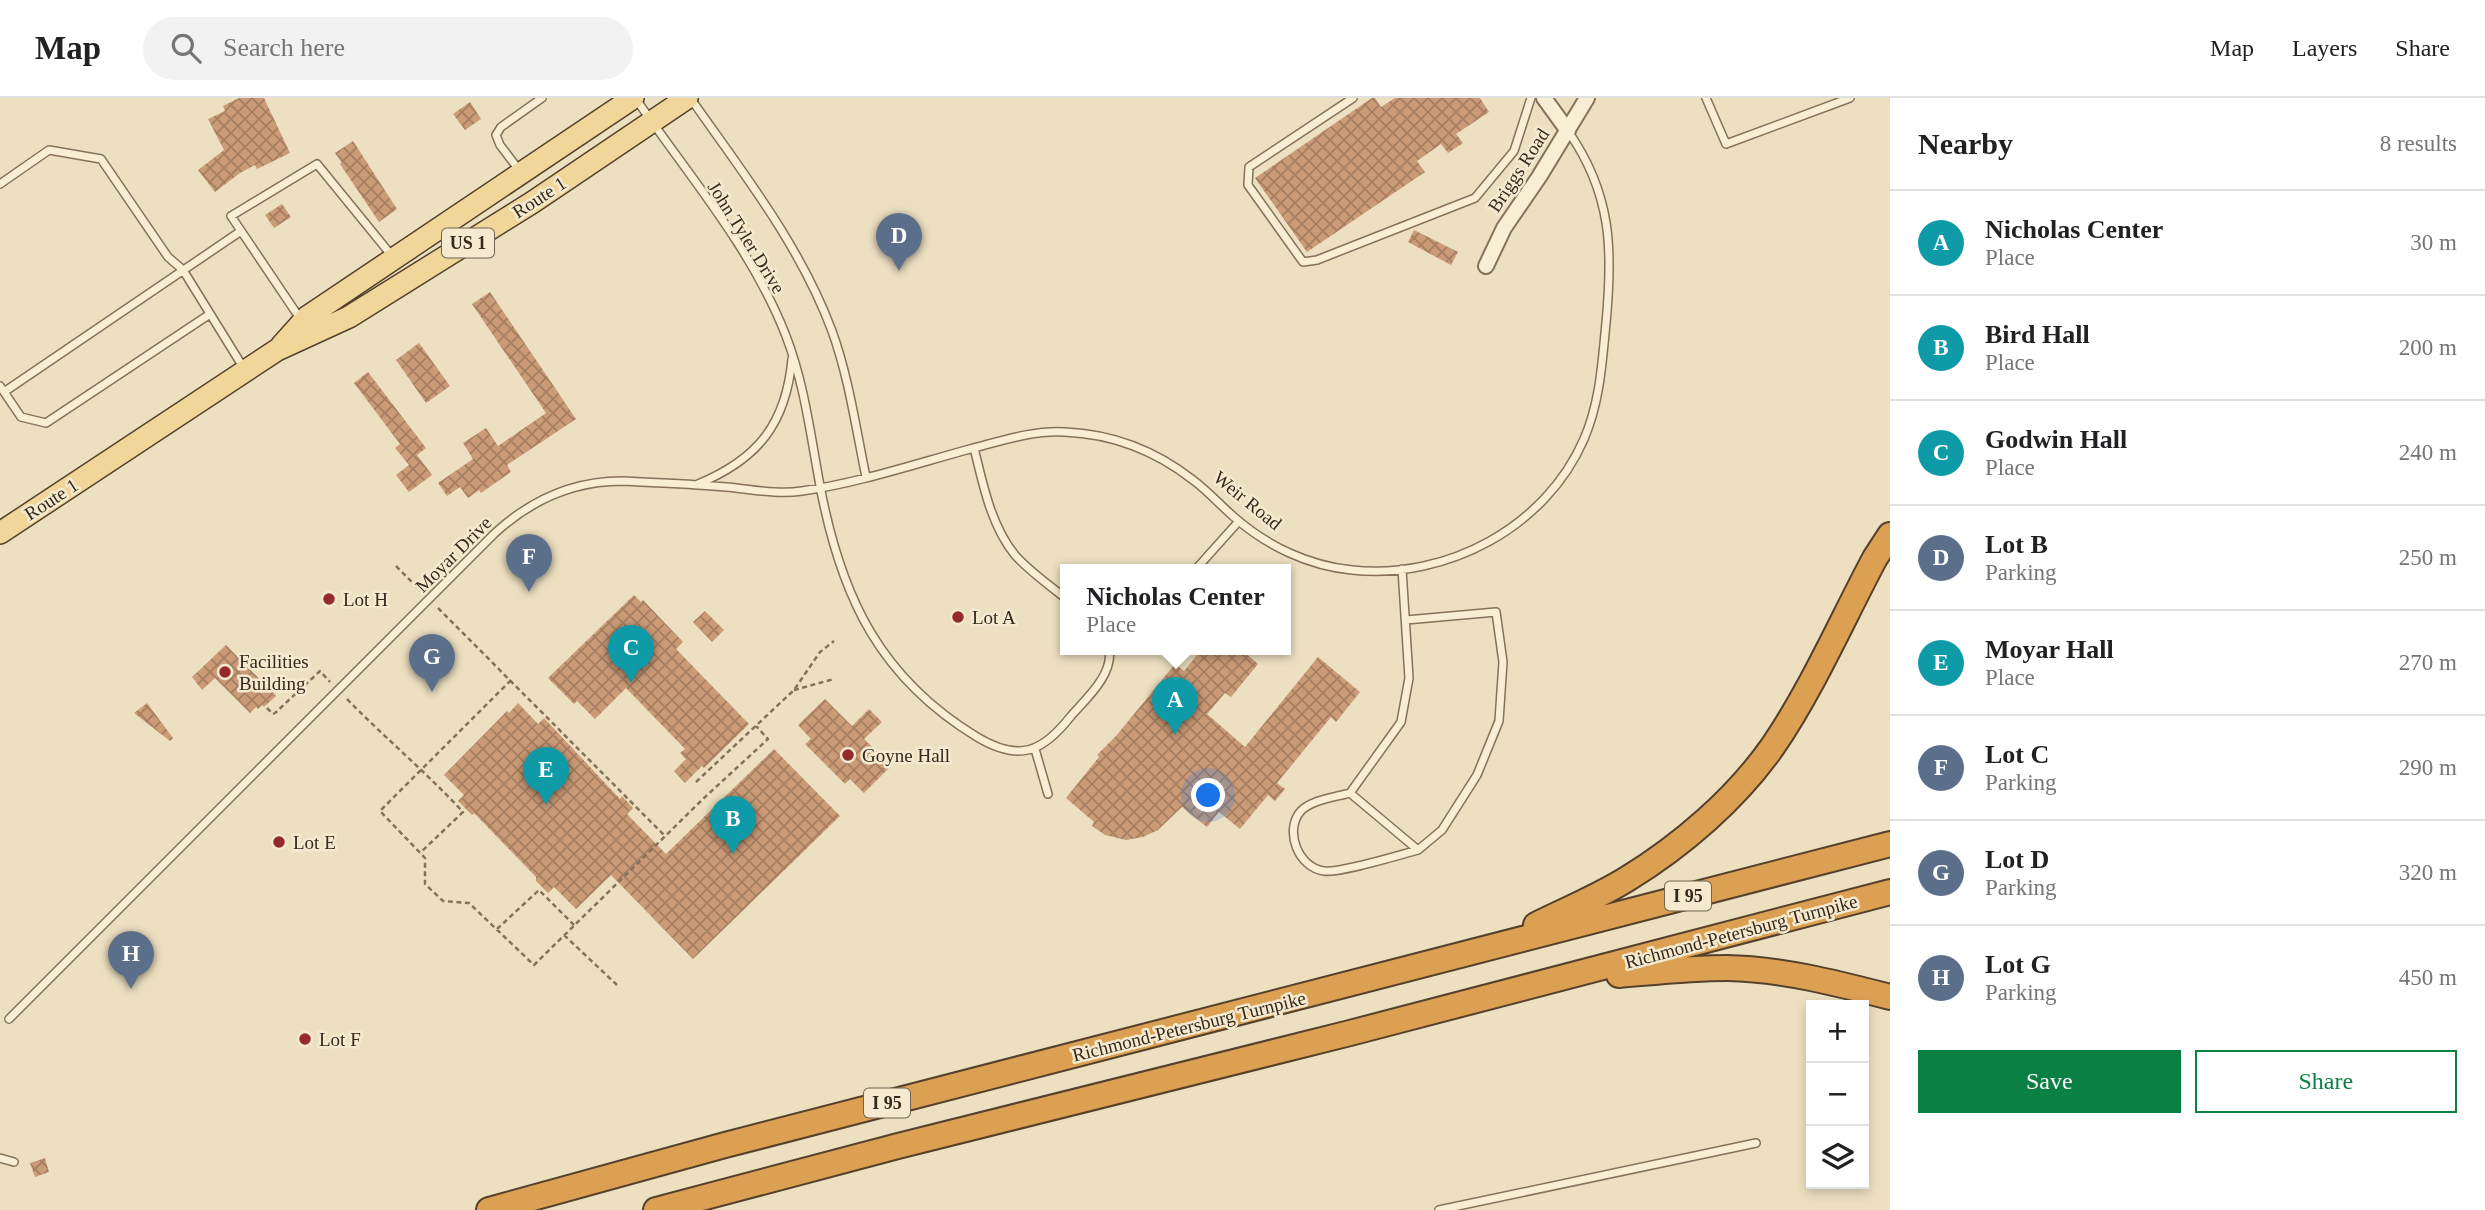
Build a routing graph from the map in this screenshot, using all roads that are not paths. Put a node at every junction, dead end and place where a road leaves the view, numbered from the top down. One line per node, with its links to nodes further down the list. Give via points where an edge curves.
1 (542, 98): 12 (lane, via 496,135)
2 (634, 98): 10 (lane, John Tyler Drive); 12 (main road, Route 1 / US 1)
3 (689, 98): 10 (main road, Route 1 / US 1); 25 (lane, John Tyler Drive, via 786,235 813,285 833,333)
4 (1353, 98): 5 (lane, via 1249,167 1248,184 1303,262 1475,198 1514,151)
5 (1531, 98)
6 (1544, 98): 11 (street, Weir Road)
7 (1587, 98): 11 (street, Briggs Road)
8 (1706, 98): 9 (lane, via 1726,144)
9 (1850, 98)
10 (652, 122): 20 (main road, Route 1 / US 1, via 349,317); 21 (lane, John Tyler Drive, via 751,266)
11 (1568, 131): 16 (street, Briggs Road, via 1504,228); 32 (lane, Weir Road, via 1599,190 1610,242 1601,381 1584,439 1551,492 1504,534 1443,561)
12 (521, 173): 15 (main road, Route 1 / US 1)
13 (0, 184): 17 (lane, via 49,150 101,159 168,257)
14 (241, 231): 15 (lane, via 231,216 317,164); 17 (lane); 19 (lane)
15 (395, 259): 19 (main road, Route 1 / US 1)
16 (1486, 266)
17 (183, 270): 18 (lane); 23 (lane)
18 (210, 314): 22 (lane); 23 (lane, via 46,423 21,417)
19 (302, 321): 20 (main road, Route 1 / US 1)
20 (277, 350): 22 (main road, Route 1 / US 1)
21 (792, 355): 26 (lane, via 788,390 771,429 744,460); 27 (lane, John Tyler Drive)
22 (246, 371): 29 (main road, Route 1 / US 1)
23 (2, 389)
24 (974, 448): 25 (lane, Weir Road); 28 (lane, Weir Road, via 1060,431 1114,439 1167,462); 33 (lane, via 1004,540)
25 (866, 477): 27 (lane, Moyar Drive)
26 (695, 485): 27 (lane, Moyar Drive, via 792,492); 45 (lane, Moyar Drive, via 605,481 554,494 515,514)
27 (820, 488): 36 (lane, John Tyler Drive, via 846,585 884,655 933,706 964,729 1011,752)
28 (1239, 521): 31 (lane); 32 (lane, Weir Road, via 1280,549 1329,566 1373,572)
29 (0, 533)
30 (1890, 535): 42 (highway, via 1772,747 1725,802 1625,881)
31 (1200, 564)
32 (1402, 569): 34 (lane)
33 (1060, 594)
34 (1406, 620): 37 (lane, via 1409,678 1401,722); 40 (lane, via 1496,612 1503,662 1499,721 1477,775 1442,830)
35 (1111, 655): 36 (lane, via 1100,681 1058,733)
36 (1035, 748): 38 (lane)
37 (1350, 793): 40 (lane); 40 (lane, via 1301,811 1294,837 1304,862 1315,869 1335,871)
38 (1048, 794)
39 (1890, 844): 42 (highway, Richmond-Petersburg Turnpike / I 95)
40 (1418, 850)
41 (1890, 892): 43 (highway, Richmond-Petersburg Turnpike / I 95)
42 (1487, 948): 49 (highway, Richmond-Petersburg Turnpike / I 95)
43 (1552, 981): 44 (highway, via 1728,968 1804,976); 50 (highway, Richmond-Petersburg Turnpike / I 95)
44 (1890, 997)
45 (9, 1019)
46 (1756, 1143): 51 (lane)
47 (0, 1157): 48 (lane, via 14,1162)
48 (0, 1165)
49 (489, 1210)
50 (656, 1210)
51 (1438, 1210)

